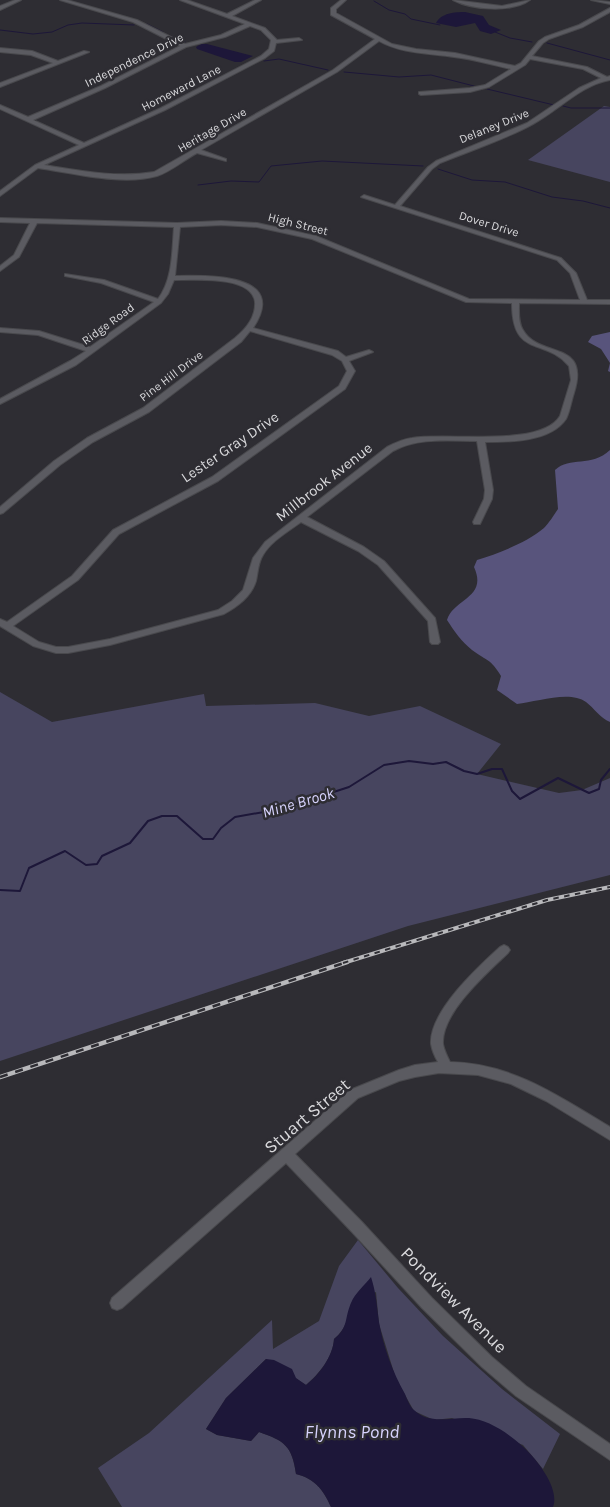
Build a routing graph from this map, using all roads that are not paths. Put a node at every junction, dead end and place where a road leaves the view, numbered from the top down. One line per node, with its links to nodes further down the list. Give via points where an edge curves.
1 (19, 0): 10 (street)
2 (62, 0): 17 (street, via 135,21)
3 (182, 0): 12 (street)
4 (259, 0): 12 (street)
5 (344, 0): 14 (street, via 334,8 333,14)
6 (455, 0): 7 (street, via 503,8)
7 (528, 0)
8 (593, 0): 9 (street)
9 (610, 3)
10 (0, 8)
11 (610, 10): 20 (street, via 581,26 547,38)
12 (228, 16): 13 (street)
13 (250, 24): 16 (street, via 268,32); 17 (street, Independence Drive, via 223,36)
14 (378, 38): 22 (street, via 400,48 455,55); 29 (street, Heritage Drive, via 335,72)
15 (299, 40): 16 (street)
16 (274, 42): 28 (street, Homeward Lane, via 272,50 264,57)
17 (184, 46): 27 (street, Independence Drive, via 103,87)
18 (0, 50): 21 (street, via 32,53)
19 (86, 52): 21 (street)
20 (529, 57): 22 (street); 23 (street, via 585,68)
21 (56, 62): 24 (street)
22 (515, 68): 25 (street, via 478,89)
23 (607, 78): 34 (street, Delaney Drive, via 593,82 540,119 438,162)
24 (0, 85)
25 (421, 93)
26 (1, 108): 27 (street)
27 (27, 120): 28 (street)
28 (84, 145): 31 (street, Homeward Lane)
29 (197, 151): 30 (street); 31 (street, Heritage Drive, via 156,174 138,177)
30 (224, 160)
31 (37, 166): 32 (street, Homeward Lane)
32 (0, 194)
33 (364, 197): 34 (street, Dover Drive)
34 (396, 207): 43 (street, Dover Drive, via 559,259 570,267)
35 (0, 220): 36 (street, High Street)
36 (35, 220): 37 (street, High Street); 38 (street, via 17,256)
37 (177, 225): 40 (street, Ridge Road); 42 (street, High Street, via 221,223 256,226 314,237 462,299)
38 (0, 269)
39 (67, 275): 41 (street, via 102,280)
40 (172, 278): 41 (street, Ridge Road, via 167,294); 45 (street, Pine Hill Drive, via 218,278 248,286 259,303)
41 (159, 302): 47 (street, Ridge Road)
42 (516, 302): 43 (street, High Street); 51 (street, Millbrook Avenue, via 517,326 521,334 569,361 575,375 564,415 553,427 532,436)
43 (584, 302): 44 (street, High Street)
44 (610, 302)
45 (250, 329): 49 (street, via 335,353); 52 (street, Pine Hill Drive, via 146,410 90,440 57,463)
46 (0, 330): 47 (street, via 40,333)
47 (91, 350): 50 (street, Ridge Road)
48 (369, 352): 49 (street)
49 (346, 360): 55 (street, Lester Gray Drive, via 350,371 342,387 215,479 116,532 75,578)
50 (0, 402)
51 (481, 439): 53 (street, Millbrook Avenue, via 426,438 402,443 378,457); 54 (street, via 489,490)
52 (0, 511)
53 (301, 518): 55 (street, Millbrook Avenue, via 262,549 246,593 232,607 221,612 68,650 36,644); 56 (street, via 362,549 381,564 432,620)
54 (477, 522)
55 (3, 624)
56 (435, 642)
57 (504, 950): 58 (street, via 470,981 445,1018 437,1041)
58 (446, 1068): 59 (street, Stuart Street, via 495,1073 515,1079); 60 (street, Stuart Street, via 417,1070 354,1094)
59 (610, 1134)
60 (287, 1155): 61 (street, Stuart Street); 62 (street, Pondview Avenue, via 426,1303 487,1362 521,1391)
61 (117, 1304)
62 (610, 1454)

